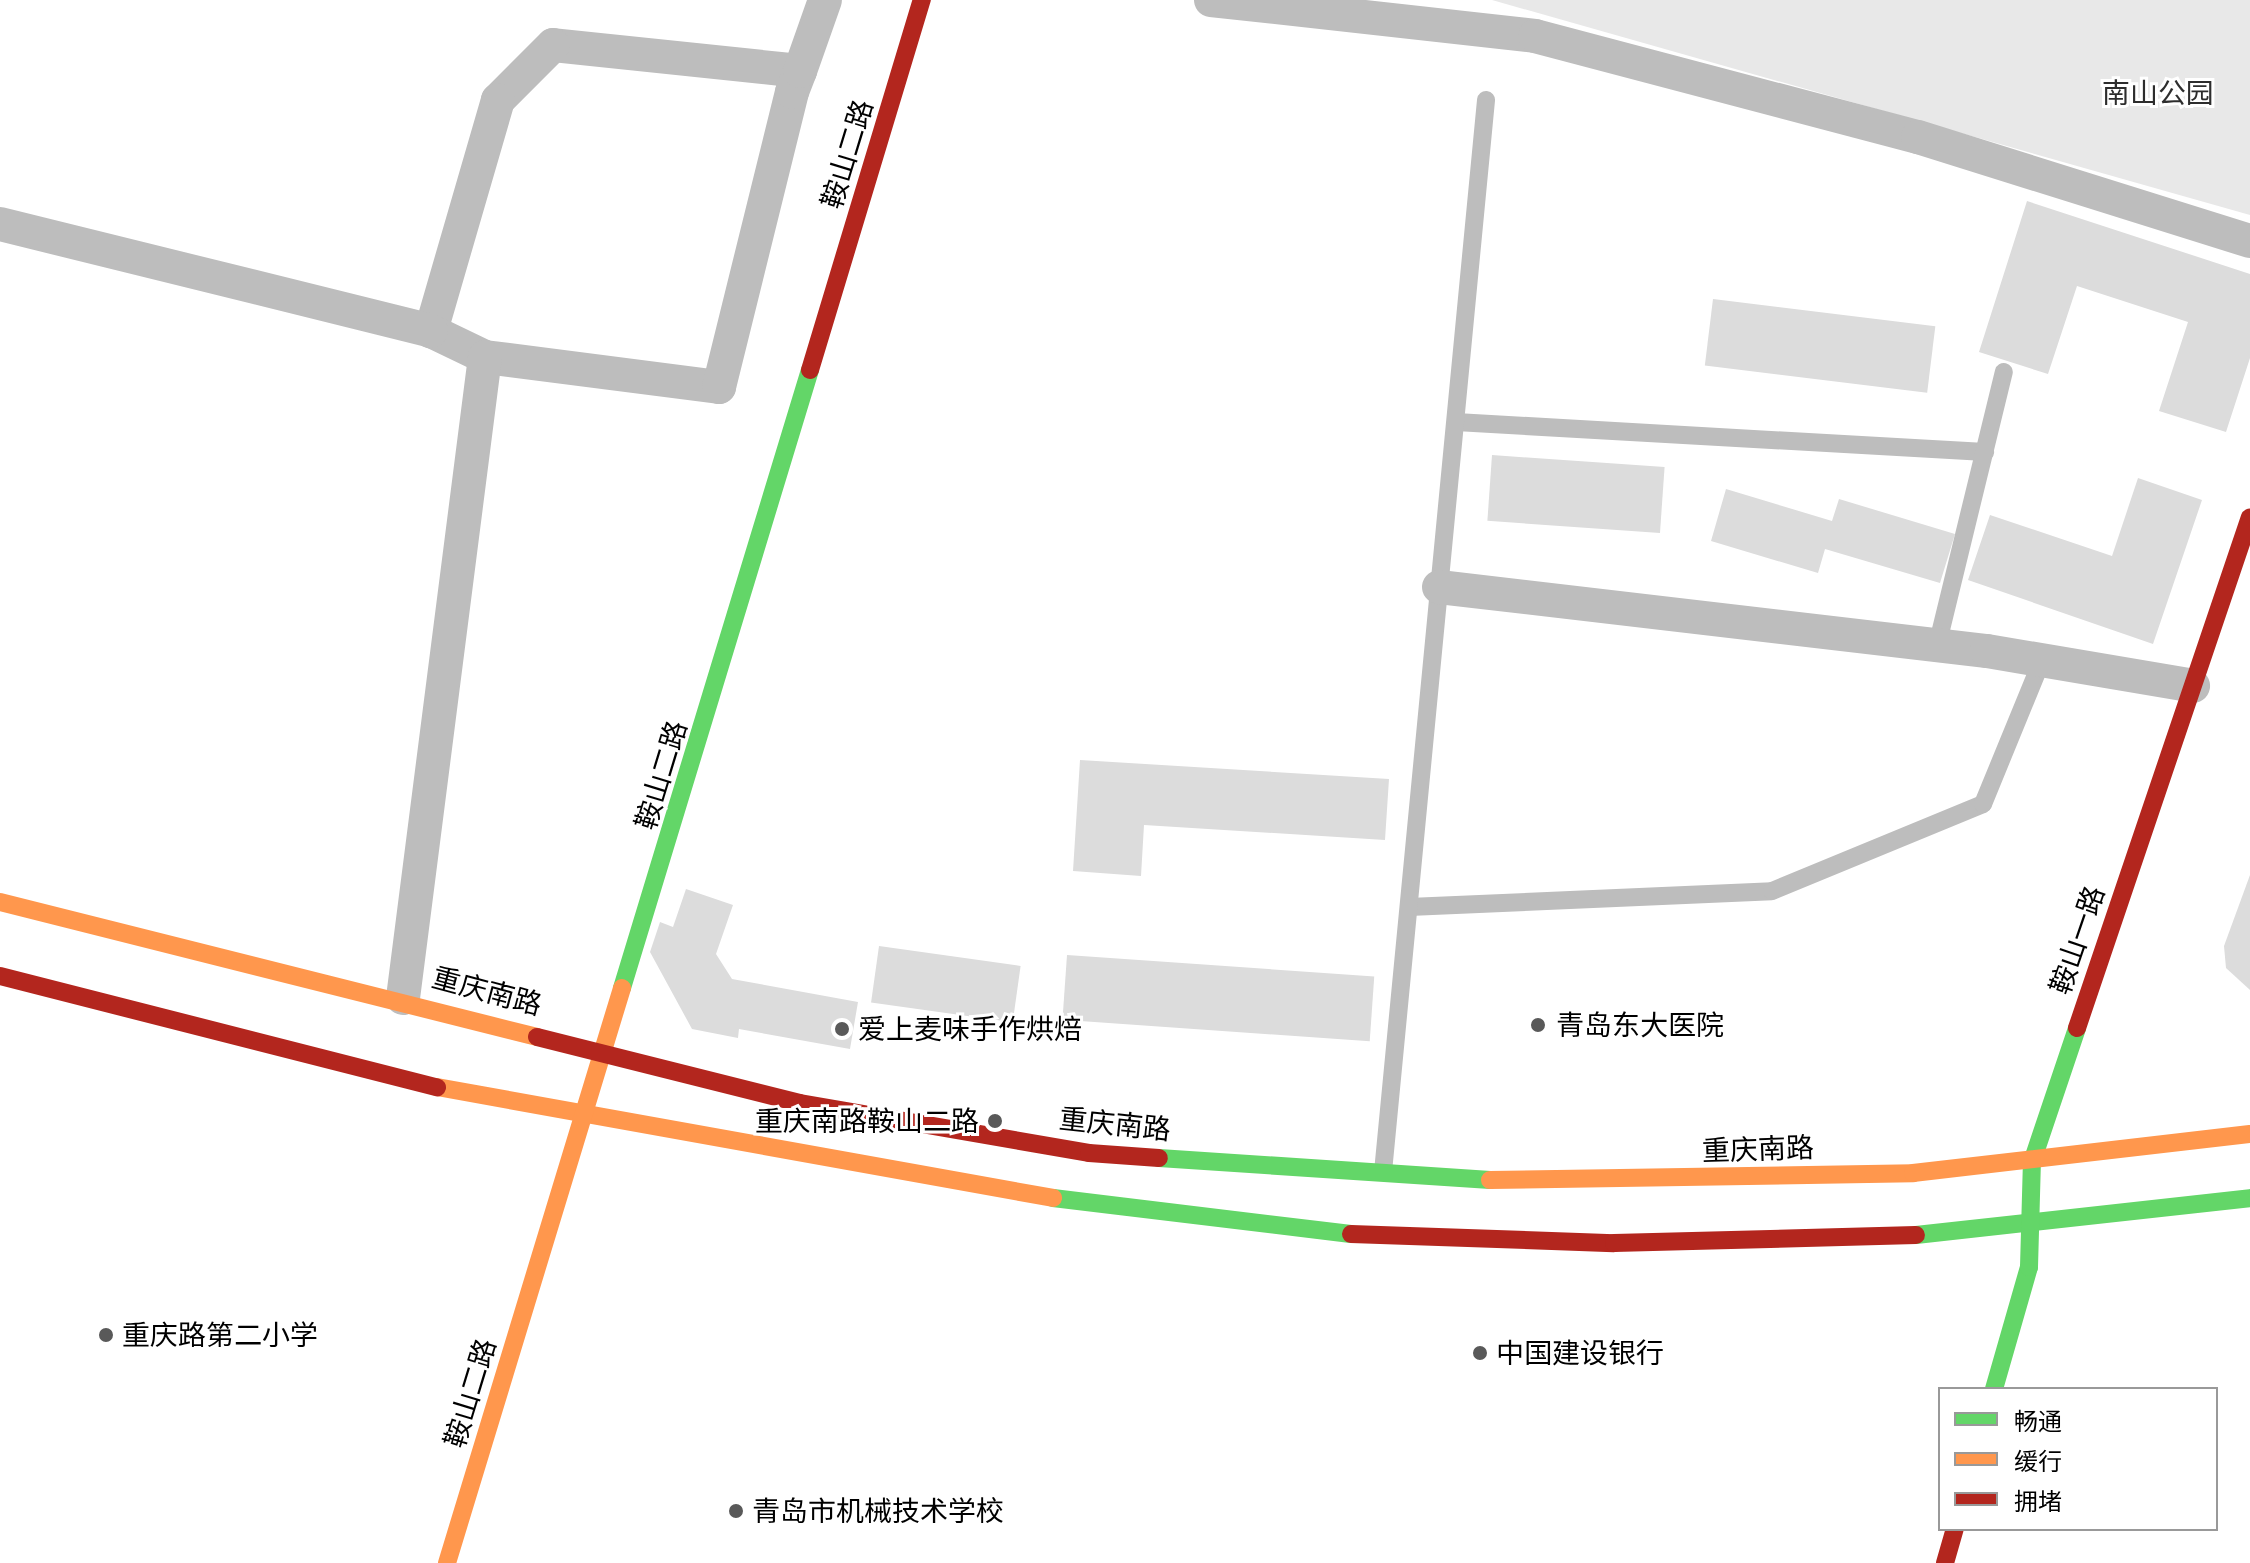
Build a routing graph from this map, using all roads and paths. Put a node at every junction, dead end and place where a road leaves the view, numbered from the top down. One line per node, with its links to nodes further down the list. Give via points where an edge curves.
1 (825, 0): 4 (street)
2 (922, 0): 22 (main road, 鞍山二路)
3 (1211, 0): 7 (street, via 1535,36 1918,137)
4 (800, 71): 8 (street, via 553,45 498,100); 9 (street, via 719,387)
5 (1486, 100): 11 (lane)
6 (0, 224): 8 (street)
7 (2250, 241)
8 (431, 331): 9 (street)
9 (485, 357): 21 (street)
10 (2004, 372): 12 (lane)
11 (1456, 422): 12 (lane); 14 (lane)
12 (1985, 452): 15 (lane)
13 (2250, 517): 17 (main road, 鞍山一路)
14 (1439, 587): 15 (street); 19 (lane)
15 (1937, 646): 16 (street)
16 (2042, 660): 17 (street); 19 (lane, via 1983,804 1772,891)
17 (2193, 686): 25 (main road, 鞍山一路)
18 (0, 902): 21 (main road, 重庆南路)
19 (1409, 907): 26 (lane)
20 (0, 976): 23 (main road, via 464,1094)
21 (403, 998): 22 (main road, 重庆南路)
22 (606, 1052): 23 (main road, 鞍山二路); 26 (main road, 重庆南路, via 800,1103 1089,1153)
23 (585, 1117): 28 (main road, via 1024,1194 1303,1232 1614,1243 1884,1238); 31 (main road, 鞍山二路)
24 (2250, 1134): 25 (main road, 重庆南路)
25 (2032, 1162): 26 (main road, 重庆南路, via 1913,1173 1541,1183); 28 (main road, 鞍山一路)
26 (1383, 1172)
27 (2250, 1198): 28 (main road)
28 (2030, 1226): 29 (main road, 鞍山一路, via 2029,1267)
29 (1995, 1387)
30 (1954, 1531): 32 (main road)
31 (447, 1563)
32 (1945, 1563)

